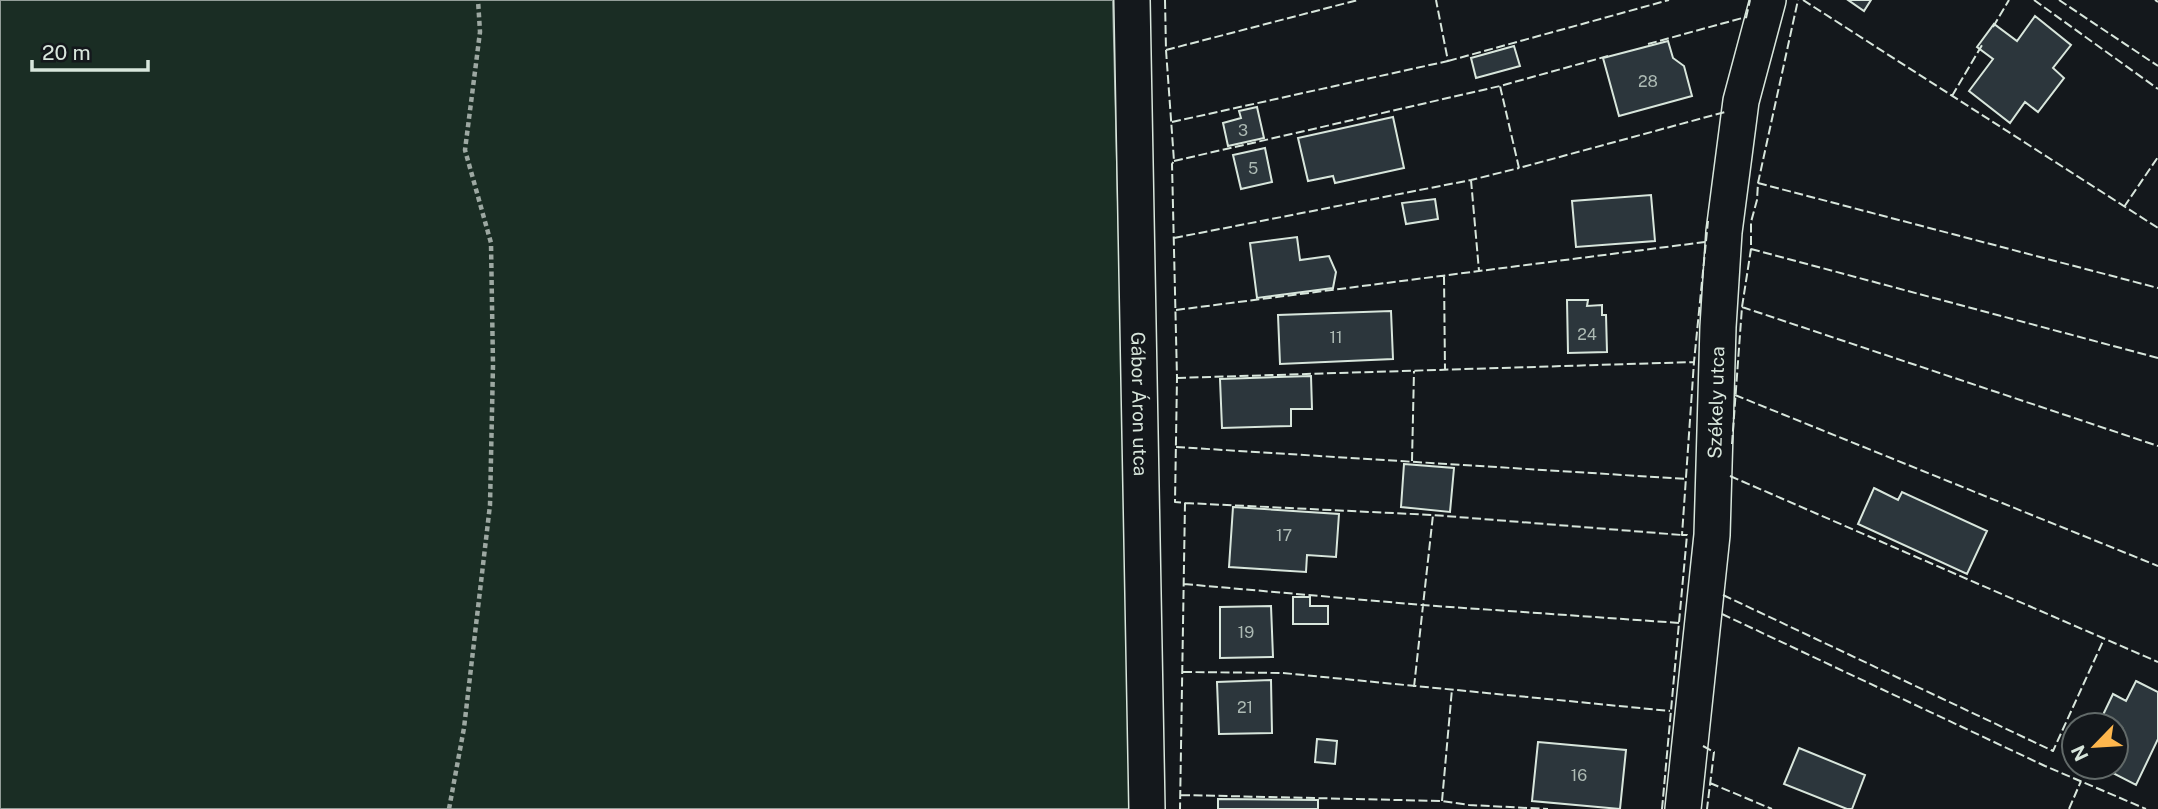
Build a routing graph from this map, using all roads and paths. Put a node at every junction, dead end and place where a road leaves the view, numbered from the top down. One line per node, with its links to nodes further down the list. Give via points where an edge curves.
1 (478, 0): 4 (path, via 480,32 465,150 491,243 490,505 464,728)
2 (1132, 0): 5 (street, Gábor Áron utca)
3 (1768, 0): 6 (street, Székely utca, via 1741,101 1724,232 1712,535)
4 (449, 809)
5 (1147, 809)
6 (1683, 809)

